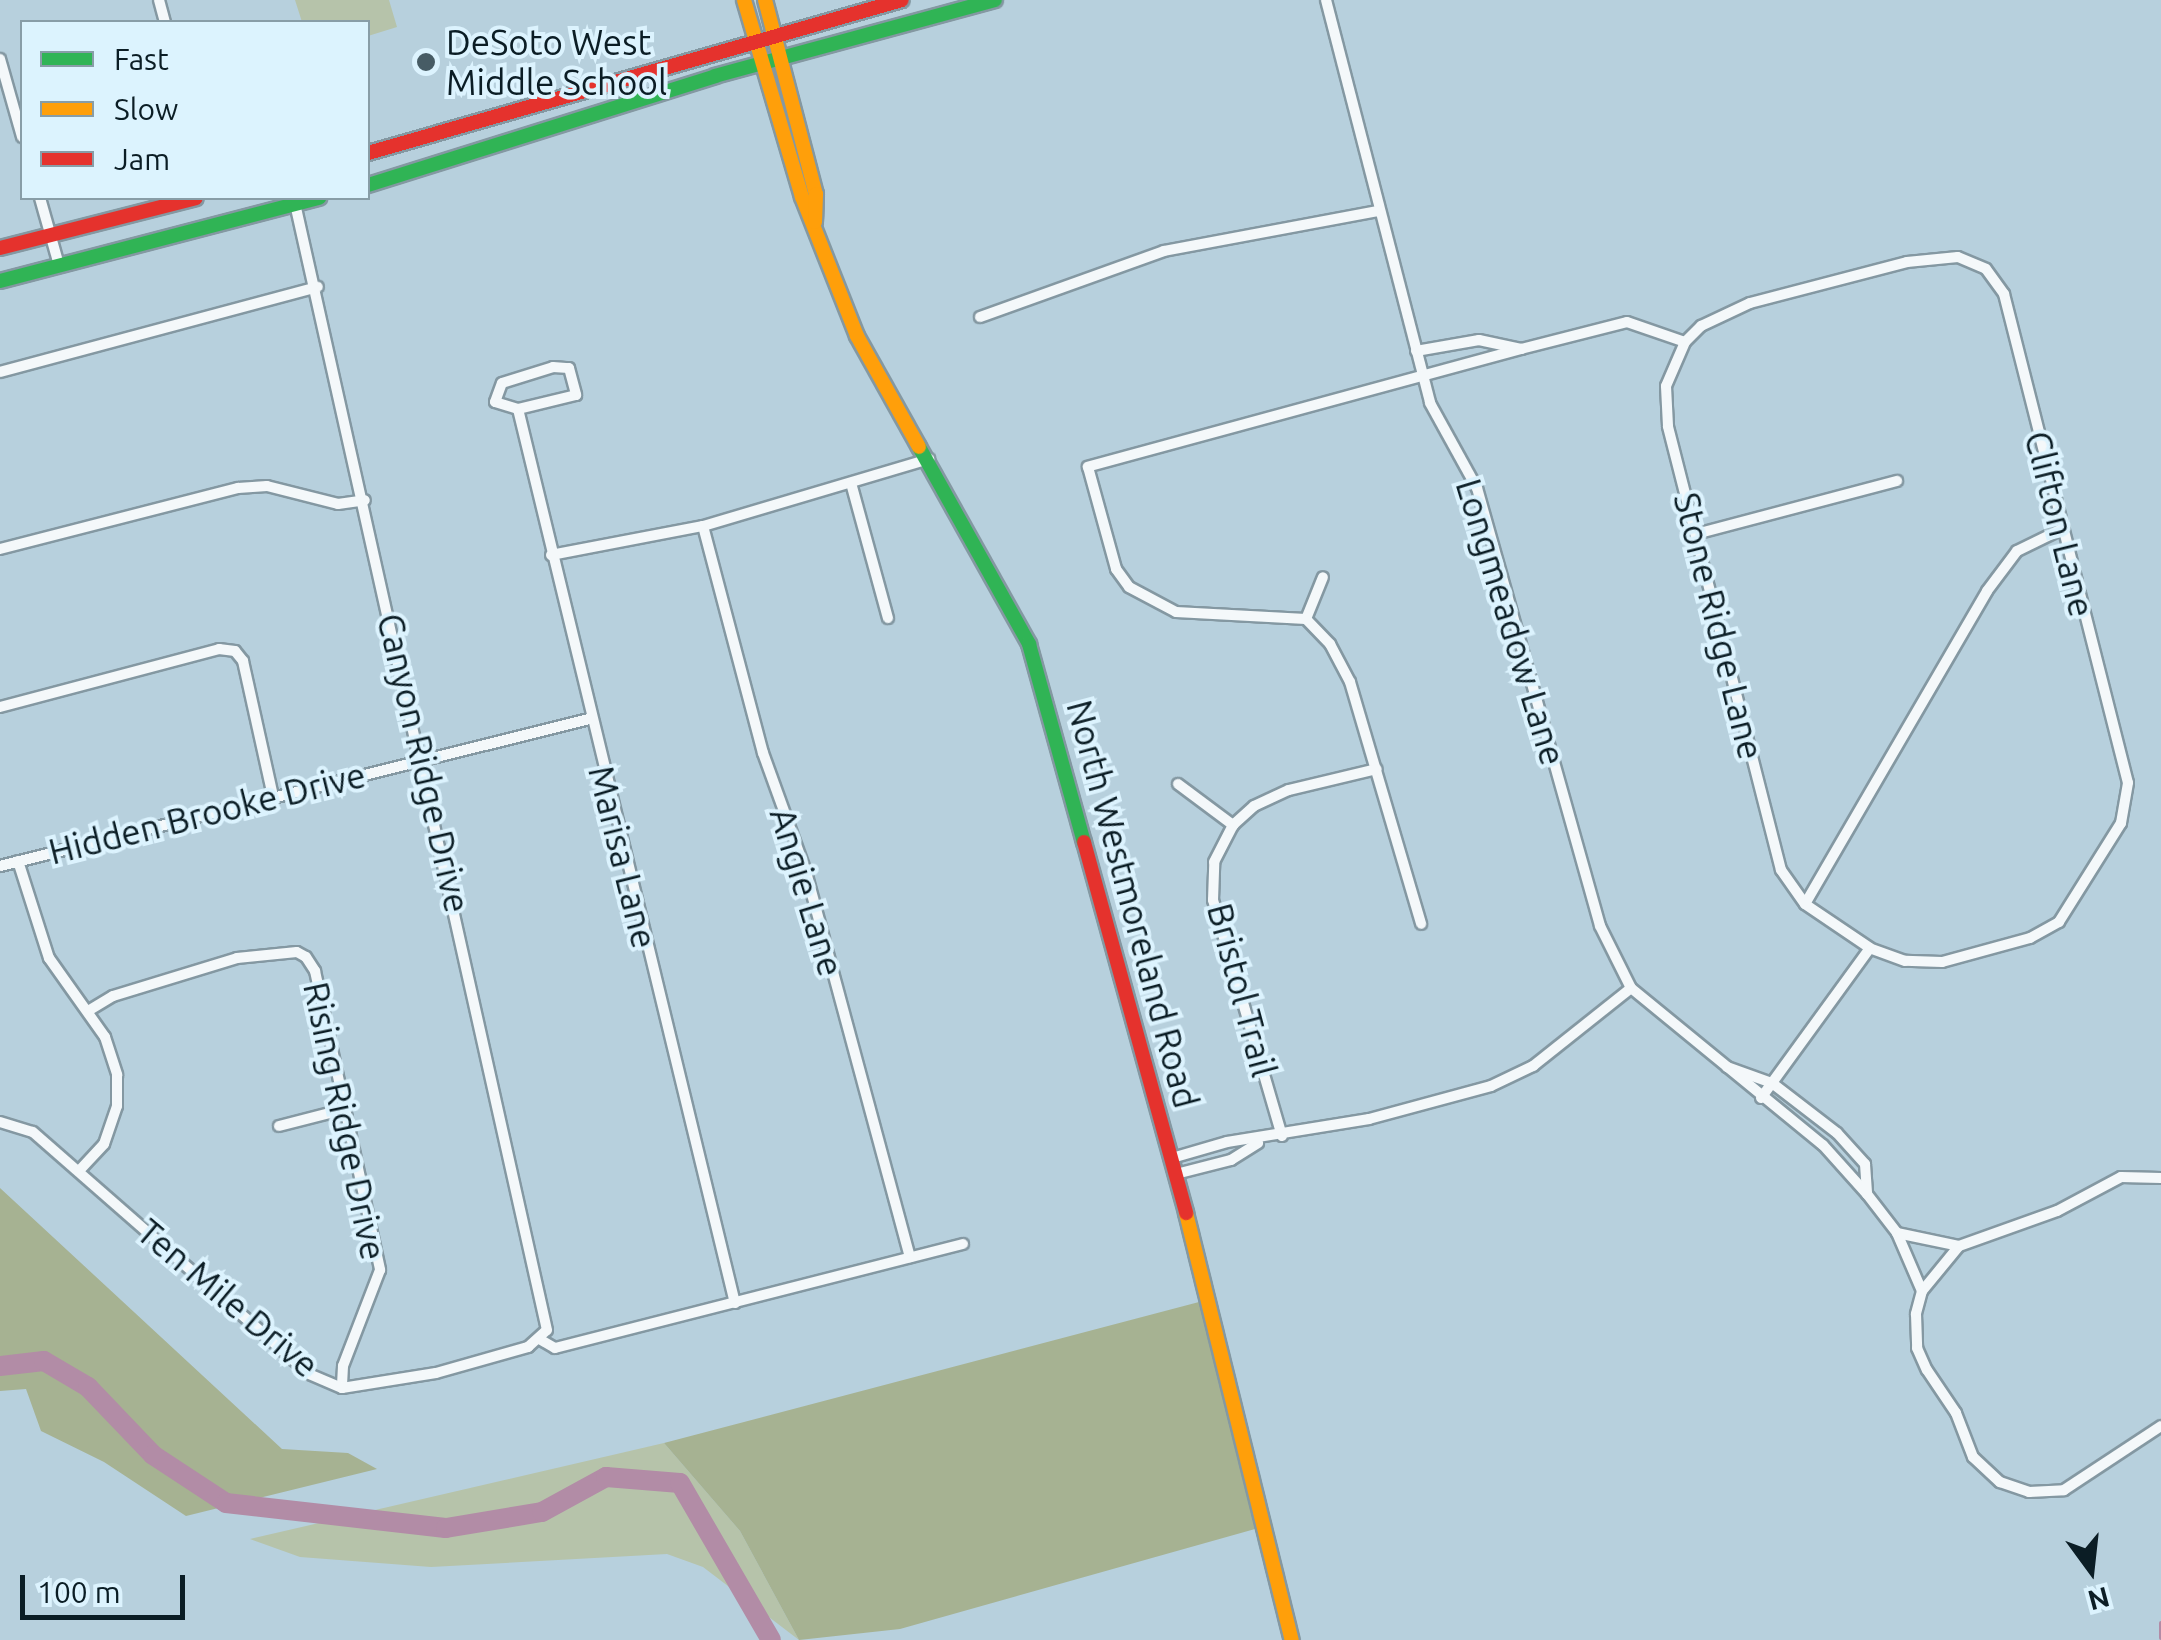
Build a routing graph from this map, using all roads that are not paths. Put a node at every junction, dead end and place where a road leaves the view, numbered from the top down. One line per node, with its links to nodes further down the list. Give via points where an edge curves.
1 (744, 0): 7 (main road, North Westmoreland Road)
2 (765, 0): 6 (main road, North Westmoreland Road)
3 (902, 0): 6 (main road)
4 (994, 0): 8 (main road)
5 (1322, 0): 19 (street, Longmeadow Lane)
6 (774, 34): 7 (main road); 8 (main road, North Westmoreland Road)
7 (754, 38): 10 (main road, North Westmoreland Road); 11 (main road)
8 (780, 57): 10 (main road); 20 (main road, North Westmoreland Road, via 816,194)
9 (0, 59): 13 (street)
10 (762, 64): 12 (main road); 20 (main road, North Westmoreland Road)
11 (578, 91): 12 (main road); 14 (main road)
12 (586, 118): 15 (main road)
13 (20, 130)
14 (370, 152)
15 (370, 184)
16 (41, 200): 21 (street)
17 (188, 200): 21 (main road)
18 (294, 201): 23 (main road); 25 (street, Canyon Ridge Drive)
19 (1378, 211): 26 (street, via 1164,251); 30 (street, Longmeadow Lane)
20 (815, 222): 35 (main road, North Westmoreland Road, via 857,336)
21 (51, 235): 22 (main road); 23 (street)
22 (0, 248)
23 (58, 266): 24 (main road)
24 (0, 281)
25 (318, 288): 32 (street); 38 (street, Canyon Ridge Drive)
26 (980, 317)
27 (1480, 340): 29 (street); 30 (street); 31 (street)
28 (1685, 342): 29 (street, via 1627,322); 40 (street, Clifton Lane, via 1701,326 1750,303 1906,262 1958,257 1986,268 2004,294); 41 (street, Stone Ridge Lane, via 1666,386 1668,426)
29 (1521, 350): 31 (street)
30 (1416, 352): 33 (street, Longmeadow Lane)
31 (1484, 362): 33 (street)
32 (0, 372)
33 (1422, 375): 46 (street, via 1088,467 1116,570 1129,587 1176,612); 59 (street, Longmeadow Lane, via 1430,404 1477,488 1600,926)
34 (518, 410): 34 (street, Marisa Lane, via 576,396 578,381 569,368 553,367 502,383 495,402); 43 (street, Marisa Lane)
35 (929, 459): 37 (street); 69 (main road, North Westmoreland Road, via 1029,644)
36 (1897, 482): 41 (street)
37 (851, 483): 39 (street); 45 (street)
38 (366, 500): 42 (street, via 338,504 267,486 238,488); 49 (street, Canyon Ridge Drive)
39 (703, 526): 43 (street); 76 (street, Angie Lane)
40 (2060, 530): 56 (street, via 2017,551 1987,591); 58 (street, Clifton Lane, via 2128,783 2121,823 2059,922 2030,938 1942,962 1905,961)
41 (1696, 534): 56 (street, Stone Ridge Lane, via 1781,870)
42 (0, 549)
43 (551, 555): 48 (street, Marisa Lane)
44 (1324, 577): 46 (street)
45 (888, 618)
46 (1306, 619): 50 (street, via 1330,644 1350,682)
47 (0, 707): 52 (street, via 219,649 235,651 243,660)
48 (589, 718): 49 (street, Hidden Brooke Drive); 78 (street, Marisa Lane)
49 (422, 757): 52 (street, Hidden Brooke Drive); 79 (street, Canyon Ridge Drive)
50 (1377, 768): 53 (street, via 1288,790); 57 (street)
51 (1178, 784): 53 (street)
52 (272, 796): 54 (street, Hidden Brooke Drive)
53 (1232, 826): 67 (street, Bristol Trail, via 1214,862 1214,900)
54 (18, 862): 55 (street, Hidden Brooke Drive); 60 (street, via 49,958)
55 (0, 866)
56 (1805, 904): 58 (street)
57 (1421, 924)
58 (1870, 948): 62 (street)
59 (1632, 988): 61 (street, Longmeadow Lane); 67 (street, via 1533,1066 1492,1086)
60 (88, 1011): 64 (street, Rising Ridge Drive, via 114,996 237,958 298,952 315,971); 70 (street, via 117,1074 117,1106 104,1144)
61 (1726, 1067): 62 (street, Longmeadow Lane); 63 (street, Longmeadow Lane)
62 (1772, 1083): 63 (street); 72 (street, Longmeadow Lane, via 1856,1150 1866,1164)
63 (1761, 1098): 72 (street, Longmeadow Lane, via 1823,1145)
64 (345, 1110): 66 (street); 80 (street, Rising Ridge Drive, via 380,1270 343,1366)
65 (0, 1122): 70 (street, Ten Mile Drive, via 33,1132)
66 (279, 1126)
67 (1282, 1136): 68 (street)
68 (1258, 1142): 69 (street, via 1228,1142); 69 (street, via 1232,1160)
69 (1174, 1166): 82 (main road, North Westmoreland Road)
70 (80, 1170): 80 (street, Ten Mile Drive, via 309,1374)
71 (2161, 1178): 75 (street, via 2121,1177 2056,1212)
72 (1866, 1194): 73 (street, Longmeadow Lane)
73 (1897, 1232): 75 (street); 77 (street, Longmeadow Lane)
74 (962, 1244): 76 (street, Ten Mile Drive)
75 (1959, 1246): 77 (street)
76 (910, 1258): 78 (street, Ten Mile Drive)
77 (1922, 1291): 81 (street, via 1918,1348 1973,1458 2000,1482 2029,1492 2064,1490)
78 (735, 1303): 79 (street, Ten Mile Drive, via 555,1348)
79 (544, 1335): 80 (street, Ten Mile Drive, via 436,1373)
80 (342, 1388)
81 (2161, 1426)
82 (1292, 1640)

